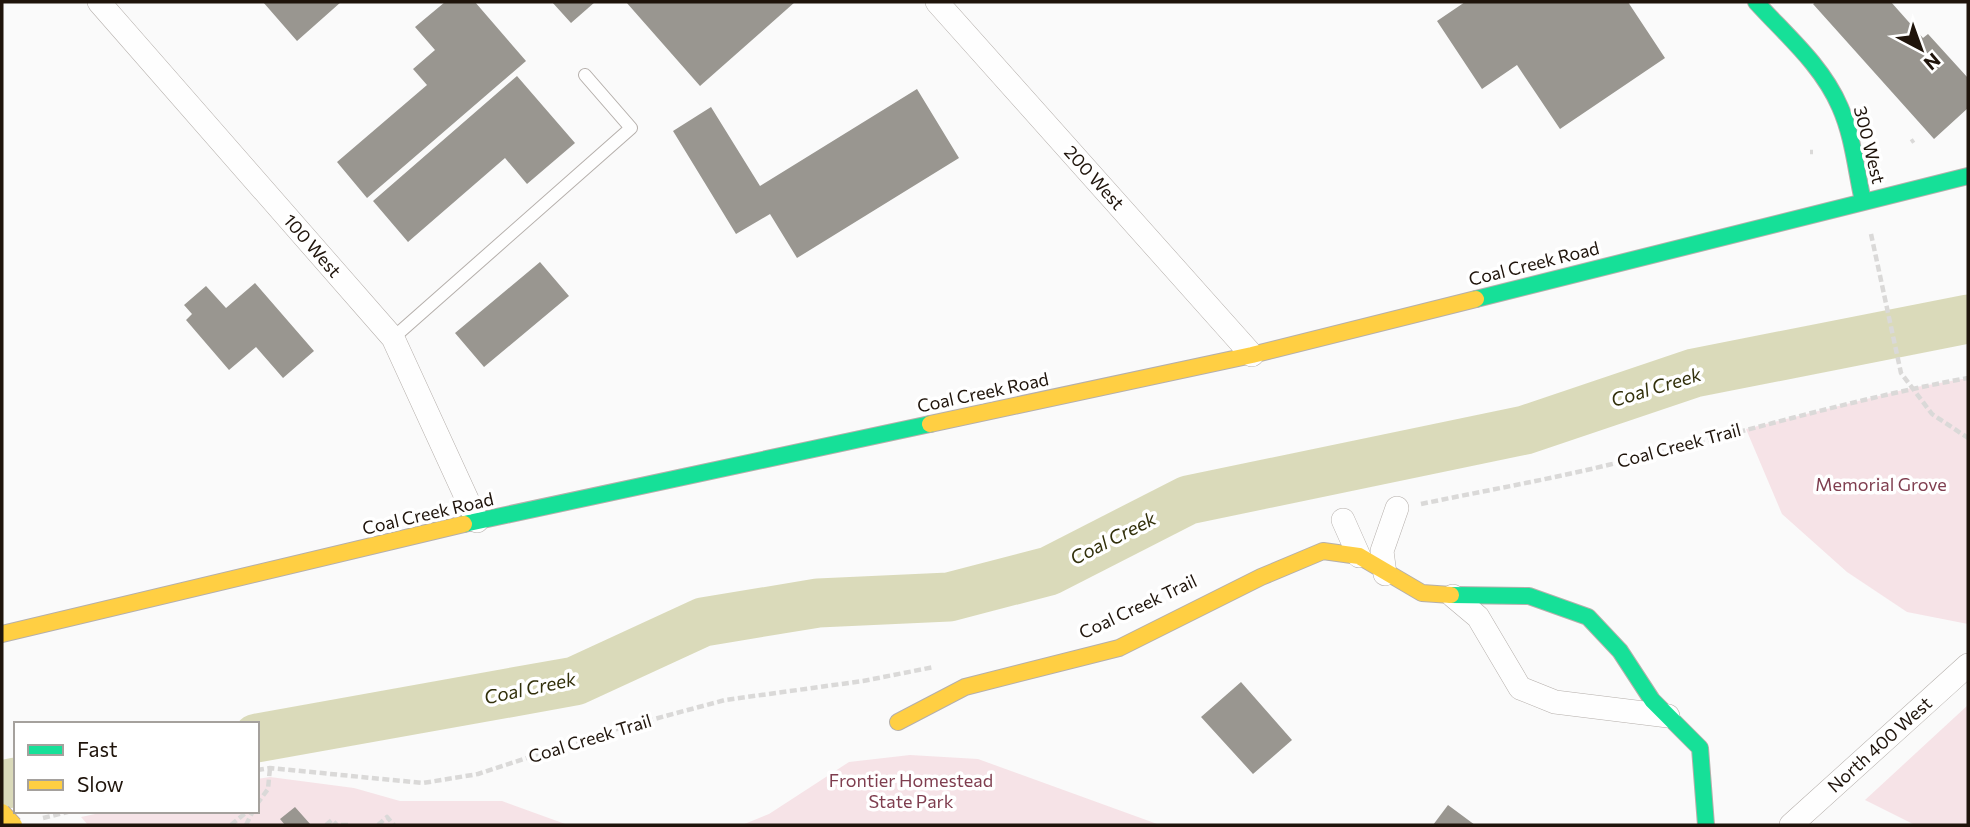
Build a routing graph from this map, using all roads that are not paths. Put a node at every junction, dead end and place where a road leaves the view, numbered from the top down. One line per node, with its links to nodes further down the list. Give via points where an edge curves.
1 (99, 2): 7 (street, 100 West)
2 (937, 2): 8 (street, 200 West)
3 (1756, 2): 6 (main road, 300 West, via 1840,104)
4 (585, 75): 7 (lane, via 631,128)
5 (1968, 176): 6 (main road, Coal Creek Road)
6 (1863, 201): 8 (main road, Coal Creek Road)
7 (393, 338): 11 (street, 100 West)
8 (1252, 355): 11 (main road, Coal Creek Road)
9 (1397, 508): 13 (street, via 1382,551)
10 (1343, 520): 12 (street)
11 (477, 522): 15 (main road, Coal Creek Road)
12 (1359, 556): 13 (main road); 18 (main road, via 1323,551 1119,648 965,687)
13 (1385, 574): 14 (main road, via 1422,593)
14 (1453, 596): 17 (main road, via 1529,596 1588,617 1620,651); 17 (street, via 1478,617 1520,688 1555,702)
15 (2, 634)
16 (1968, 666): 22 (street, North 400 West)
17 (1668, 716): 21 (main road, via 1700,748)
18 (898, 722)
19 (2, 812): 20 (main road, bridge)
20 (13, 825)
21 (1706, 825)
22 (1791, 825)

